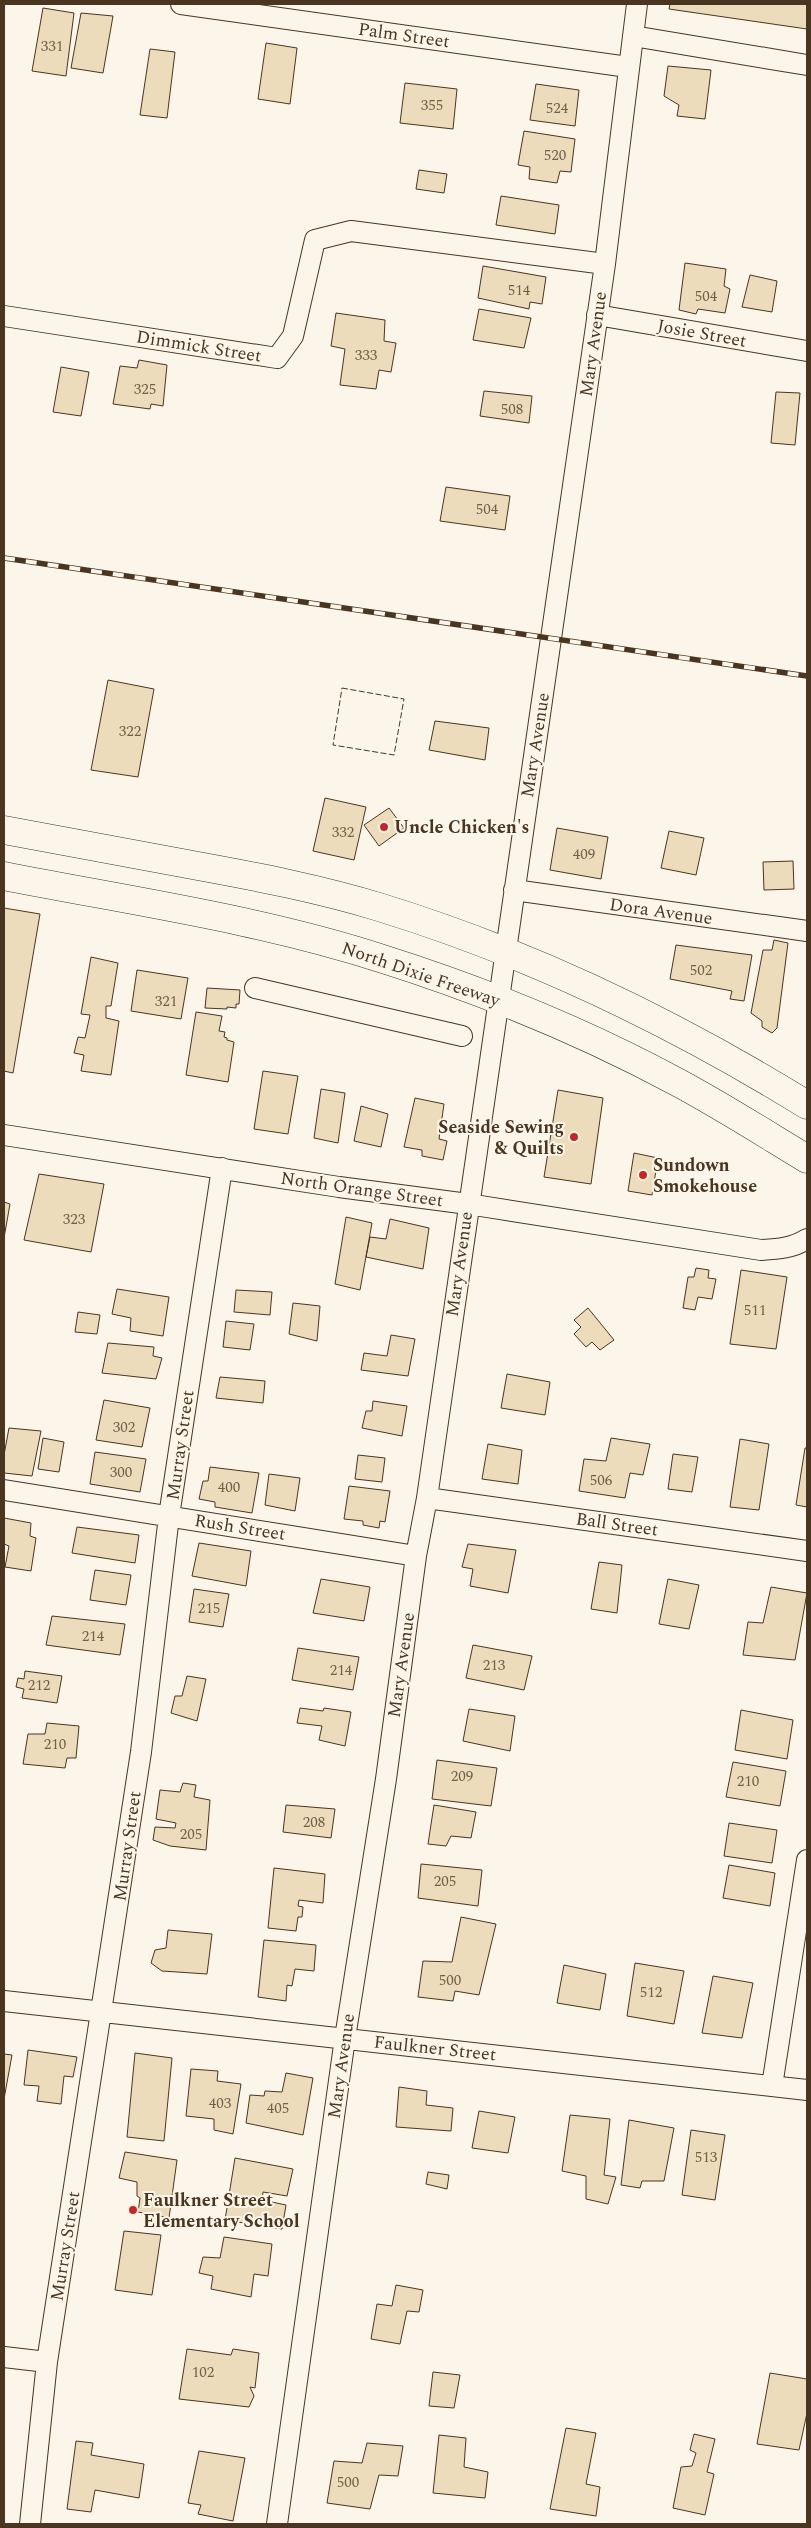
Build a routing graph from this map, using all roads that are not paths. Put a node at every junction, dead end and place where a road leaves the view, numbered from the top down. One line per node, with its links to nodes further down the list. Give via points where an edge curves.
1 (181, 4): 5 (street, Palm Street)
2 (637, 4): 3 (street, Mary Avenue)
3 (632, 36): 4 (street); 5 (street, Mary Avenue)
4 (807, 65)
5 (628, 67): 6 (street, Mary Avenue)
6 (605, 264): 7 (street, Mary Avenue); 8 (street, Dimmick Street, via 350,231 315,240 293,336 277,358)
7 (598, 315): 9 (street, Josie Street); 12 (street, Mary Avenue)
8 (4, 316)
9 (807, 351)
10 (4, 830): 14 (main road, via 320,892 378,907)
11 (4, 876): 16 (main road, North Dixie Freeway, via 273,929 382,958)
12 (514, 890): 13 (street, Dora Avenue); 14 (street, Mary Avenue)
13 (807, 931)
14 (505, 950): 16 (street, Mary Avenue); 18 (main road, via 653,1017)
15 (255, 988): 17 (street)
16 (497, 1000): 20 (main road, North Dixie Freeway, via 570,1030 677,1082); 22 (street, Mary Avenue)
17 (462, 1036)
18 (807, 1105)
19 (4, 1135): 21 (street, North Orange Street)
20 (807, 1159)
21 (222, 1168): 22 (street, North Orange Street, via 339,1188); 26 (street, Murray Street)
22 (468, 1204): 23 (street, North Orange Street, via 761,1250 784,1248); 25 (street, Mary Avenue)
23 (807, 1239)
24 (4, 1490): 26 (street, Rush Street)
25 (427, 1498): 27 (street, Ball Street); 28 (street, Mary Avenue)
26 (169, 1516): 28 (street, Rush Street); 31 (street, Murray Street, via 141,1752)
27 (807, 1551)
28 (416, 1556): 32 (street, Mary Avenue, via 386,1780)
29 (807, 1860): 33 (street)
30 (4, 2001): 31 (street, Faulkner Street)
31 (102, 2011): 32 (street, Faulkner Street); 36 (street, Murray Street)
32 (345, 2038): 33 (street, Faulkner Street); 38 (street, Mary Avenue)
33 (772, 2086): 34 (street, Faulkner Street)
34 (807, 2090)
35 (4, 2357): 36 (street)
36 (47, 2362): 37 (street, Murray Street)
37 (30, 2524)
38 (277, 2524)

